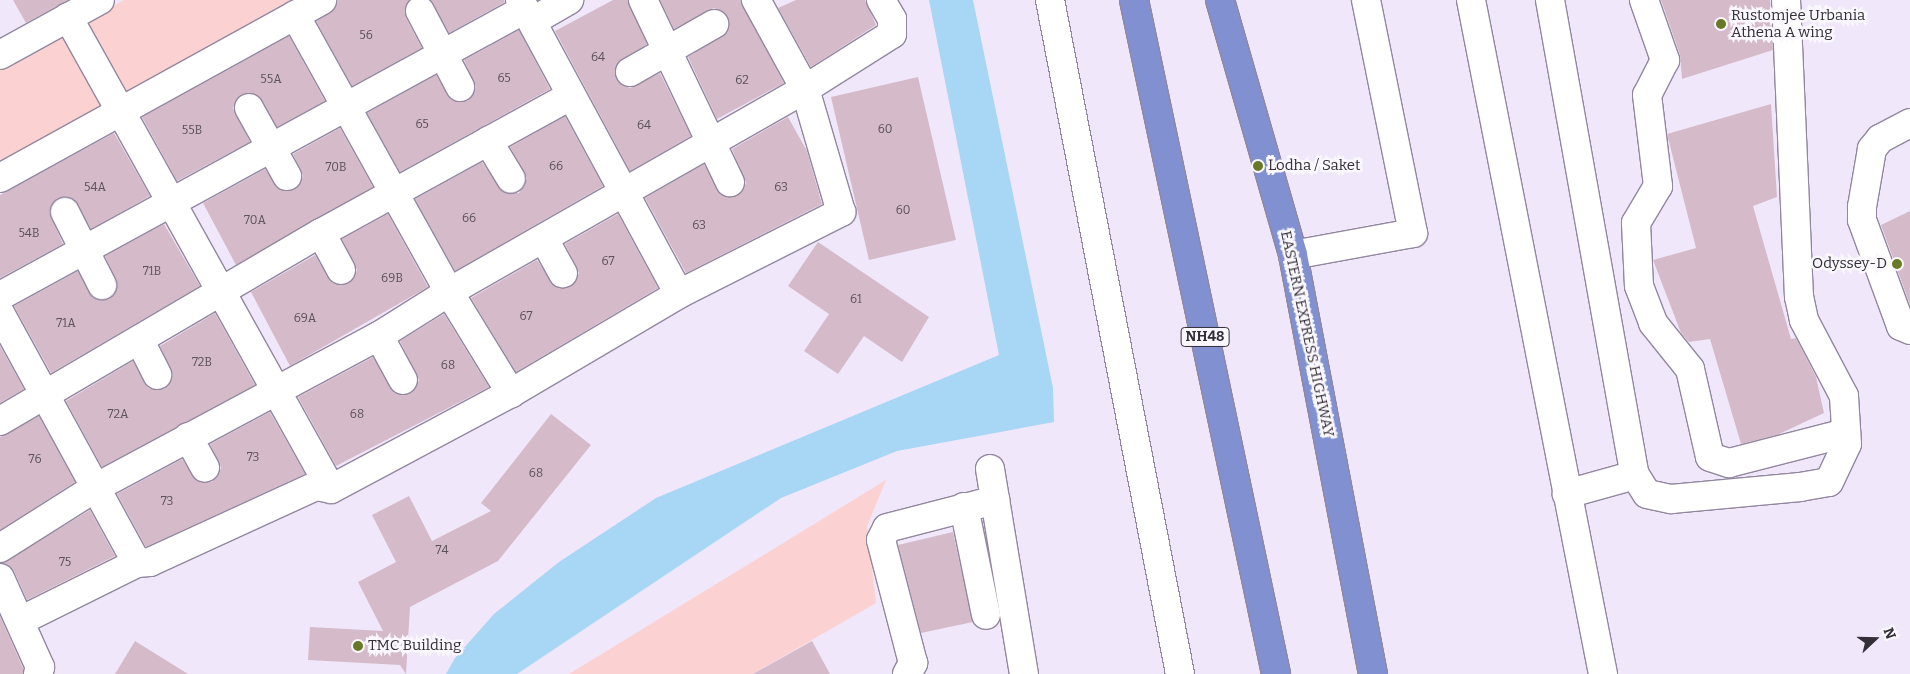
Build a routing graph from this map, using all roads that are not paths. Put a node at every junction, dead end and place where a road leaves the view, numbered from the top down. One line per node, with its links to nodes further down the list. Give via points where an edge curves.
1 (100, 0): 18 (street)
2 (322, 0): 17 (street)
3 (569, 0): 15 (street)
4 (642, 0): 21 (street)
5 (756, 0): 25 (street)
6 (881, 0): 25 (street, via 892,19 892,34)
7 (1050, 0): 81 (street)
8 (1134, 0): 82 (highway, NH48)
9 (1220, 0): 45 (highway, EASTERN EXPRESS HIGHWAY)
10 (1366, 0): 45 (street, via 1413,233)
11 (1471, 0): 70 (street)
12 (1550, 0): 67 (street)
13 (1644, 0): 63 (street, via 1665,60 1647,95 1658,186 1636,223 1639,286 1653,323 1690,369 1710,458 1729,463)
14 (1786, 0): 63 (street, via 1799,297 1804,320 1844,396)
15 (526, 10): 22 (street); 26 (street)
16 (420, 11): 22 (street)
17 (295, 15): 27 (street); 29 (street)
18 (68, 17): 20 (street); 29 (street)
19 (714, 24): 21 (street)
20 (3, 46)
21 (668, 50): 23 (street); 32 (street)
22 (442, 53): 24 (street); 27 (street)
23 (630, 72)
24 (460, 87)
25 (805, 89): 32 (street); 51 (street, via 841,212)
26 (570, 96): 31 (street); 39 (street)
27 (345, 104): 33 (street); 38 (street)
28 (249, 108): 33 (street)
29 (118, 111): 35 (street); 40 (street)
30 (1910, 123): 54 (street, via 1880,139 1872,149 1862,206 1862,220 1901,326)
31 (488, 141): 36 (street); 38 (street)
32 (714, 143): 37 (street); 39 (street)
33 (270, 144): 34 (street); 40 (street)
34 (287, 176)
35 (0, 178)
36 (511, 179)
37 (730, 182)
38 (395, 193): 42 (street); 50 (street)
39 (624, 193): 43 (street); 51 (street)
40 (170, 202): 44 (street); 49 (street)
41 (65, 212): 44 (street)
42 (321, 233): 46 (street); 49 (street)
43 (545, 241): 47 (street); 50 (street)
44 (84, 249): 48 (street); 52 (street)
45 (1293, 255): 83 (highway, EASTERN EXPRESS HIGHWAY)
46 (341, 270)
47 (563, 273)
48 (102, 285)
49 (218, 292): 56 (street); 59 (street)
50 (449, 292): 55 (street); 60 (street)
51 (679, 294): 60 (street)
52 (0, 296)
53 (0, 313): 61 (street)
54 (1910, 330)
55 (379, 336): 58 (street); 59 (street)
56 (140, 341): 57 (street); 61 (street)
57 (157, 375)
58 (403, 380)
59 (272, 390): 64 (street); 69 (street)
60 (512, 393): 69 (street)
61 (45, 394): 62 (street); 68 (street)
62 (0, 421)
63 (1846, 433): 67 (street, via 1847,444 1829,482 1672,499 1647,494)
64 (188, 437): 65 (street); 68 (street)
65 (205, 468)
66 (990, 469): 71 (street)
67 (1635, 474): 70 (street)
68 (95, 488): 73 (street); 74 (street)
69 (331, 489): 74 (street, via 316,486 150,562)
70 (1567, 494): 84 (street)
71 (996, 500): 72 (street); 80 (street)
72 (964, 508): 76 (street); 79 (street, via 887,528 881,540 913,664)
73 (0, 548)
74 (137, 563): 77 (street)
75 (0, 578): 77 (street)
76 (986, 615)
77 (20, 621): 78 (street, via 40,667)
78 (38, 674)
79 (907, 674)
80 (1024, 674)
81 (1180, 674)
82 (1276, 674)
83 (1373, 674)
84 (1602, 674)

